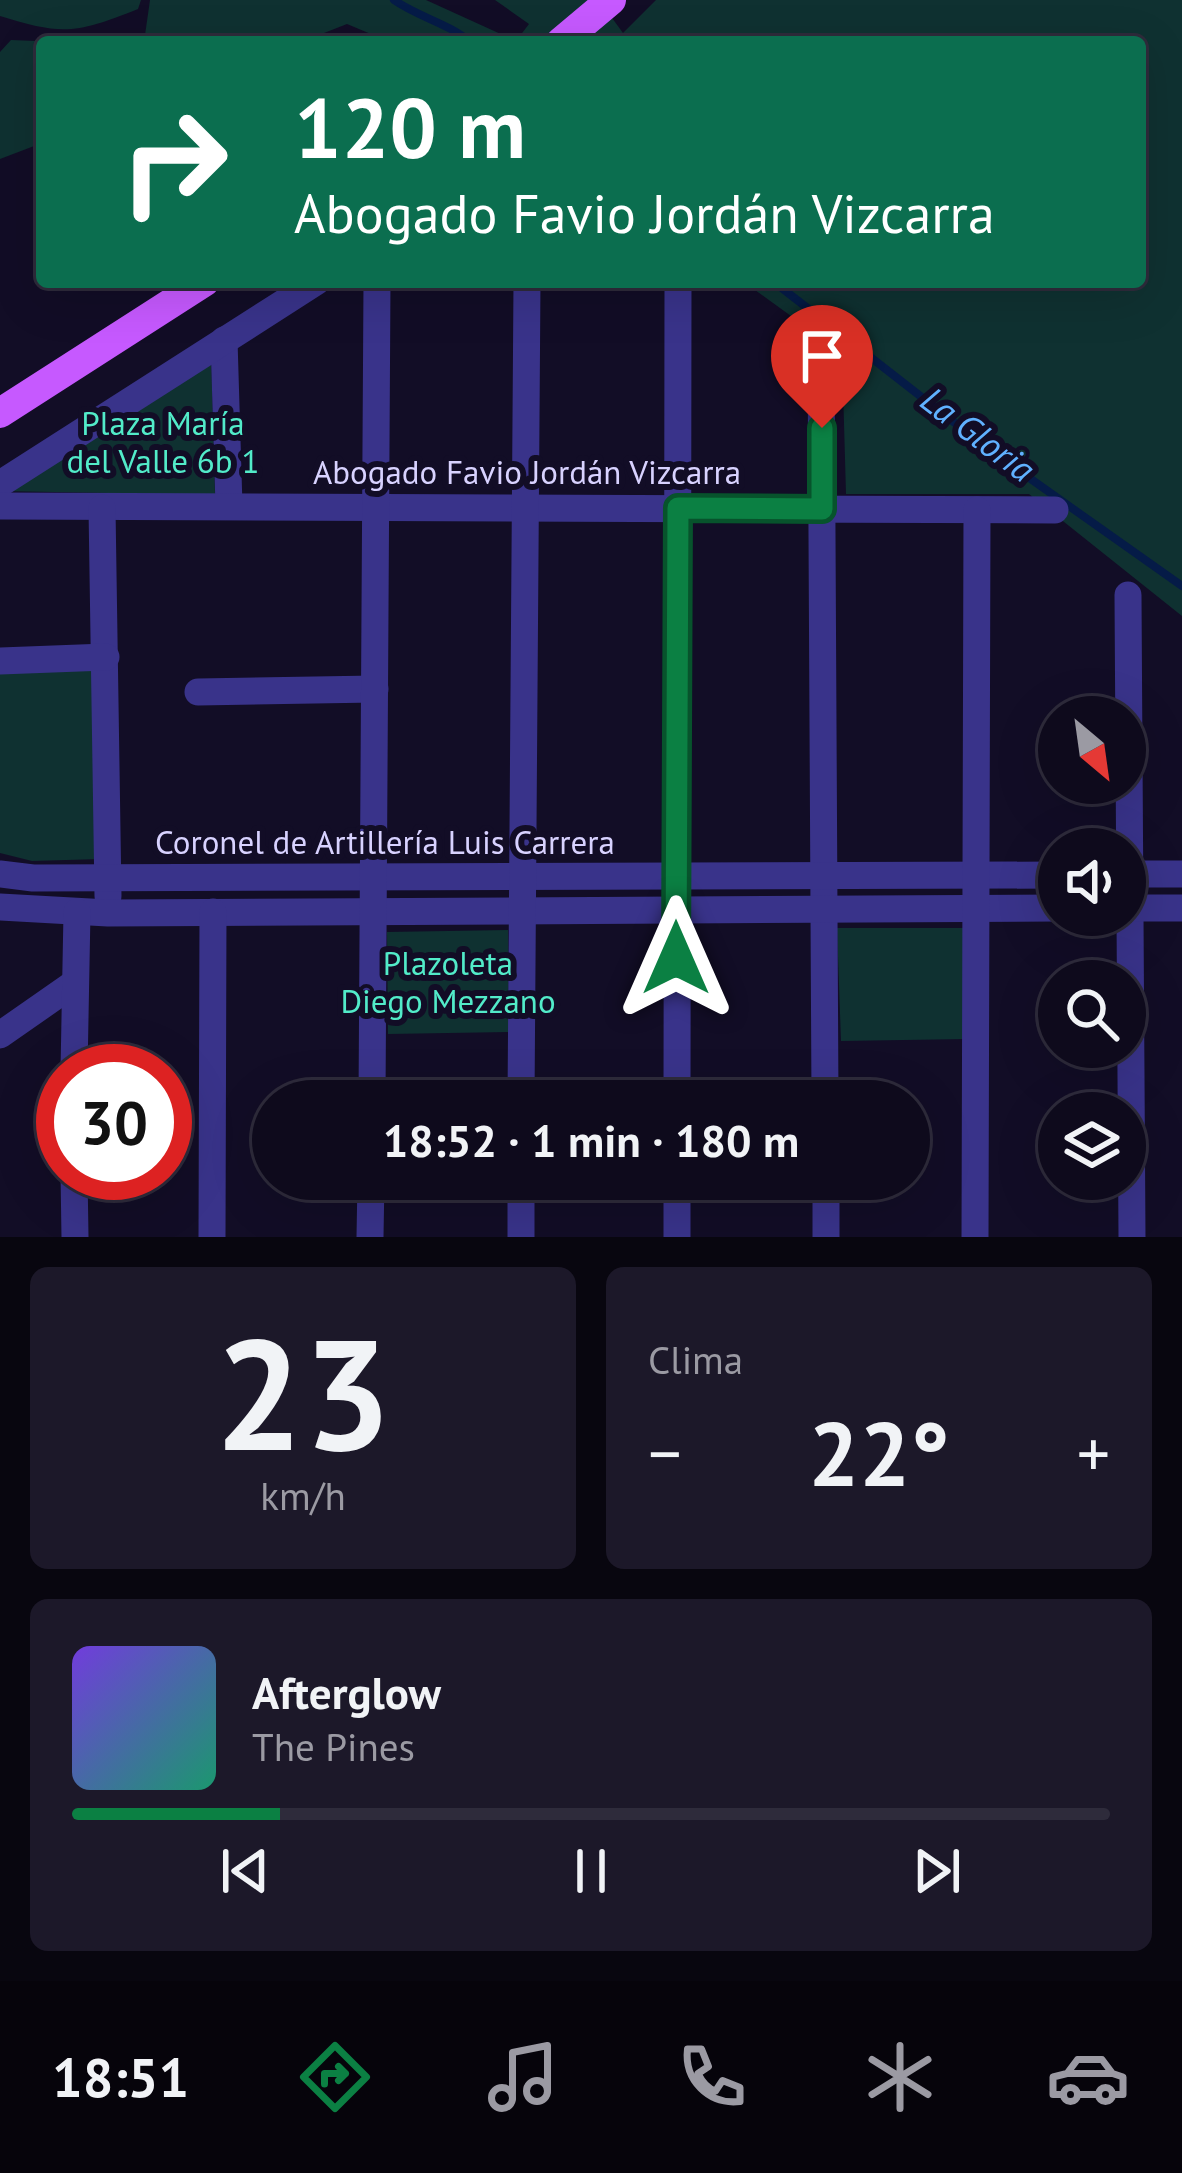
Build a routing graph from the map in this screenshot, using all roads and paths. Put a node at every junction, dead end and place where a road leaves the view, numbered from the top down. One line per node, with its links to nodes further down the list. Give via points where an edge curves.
1 (611, 0): 2 (main road)
2 (568, 36)
3 (195, 288): 10 (main road)
4 (306, 288): 8 (street)
5 (377, 288): 14 (street)
6 (527, 288): 16 (street)
7 (678, 288): 17 (street)
8 (224, 340): 11 (street); 13 (street)
9 (821, 346): 18 (street)
10 (0, 412)
11 (0, 484)
12 (0, 506): 15 (street, Abogado Favio Jordán Vizcarra)
13 (229, 506): 14 (street, Abogado Favio Jordán Vizcarra); 15 (street, Abogado Favio Jordán Vizcarra)
14 (376, 507): 16 (street, Abogado Favio Jordán Vizcarra); 24 (street)
15 (102, 508): 22 (street)
16 (524, 508): 17 (street, Abogado Favio Jordán Vizcarra); 35 (street)
17 (678, 508): 18 (street, Abogado Favio Jordán Vizcarra); 33 (street)
18 (822, 509): 19 (street, Abogado Favio Jordán Vizcarra); 32 (street)
19 (977, 510): 20 (street, Abogado Favio Jordán Vizcarra); 30 (street)
20 (1055, 510)
21 (1128, 596): 26 (street)
22 (106, 657): 23 (street); 34 (street)
23 (0, 661)
24 (375, 689): 25 (street); 36 (street)
25 (198, 692)
26 (1126, 828)
27 (0, 874): 34 (street, Coronel de Artillería Luis Carrera)
28 (1146, 874): 29 (street)
29 (1182, 874)
30 (976, 875): 31 (street, Coronel de Artillería Luis Carrera); 32 (street, Coronel de Artillería Luis Carrera); 38 (street)
31 (1038, 875)
32 (824, 876): 33 (street, Coronel de Artillería Luis Carrera); 42 (street)
33 (675, 878): 35 (street, Coronel de Artillería Luis Carrera); 43 (street)
34 (109, 879): 36 (street, Coronel de Artillería Luis Carrera); 48 (street)
35 (523, 879): 36 (street, Coronel de Artillería Luis Carrera); 45 (street)
36 (374, 880): 44 (street)
37 (0, 907): 46 (street, Coronel de Artillería Luis Carrera)
38 (976, 908): 39 (street, Coronel de Artillería Luis Carrera); 42 (street, Coronel de Artillería Luis Carrera); 68 (street)
39 (1038, 908)
40 (1146, 908): 41 (street)
41 (1182, 908)
42 (824, 909): 43 (street, Coronel de Artillería Luis Carrera); 56 (street)
43 (676, 910): 45 (street, Coronel de Artillería Luis Carrera); 55 (street)
44 (373, 911): 45 (street, Coronel de Artillería Luis Carrera); 47 (street, Coronel de Artillería Luis Carrera); 53 (street)
45 (523, 911): 54 (street)
46 (77, 912): 48 (street, Coronel de Artillería Luis Carrera); 50 (street)
47 (213, 912): 48 (street, Coronel de Artillería Luis Carrera); 63 (street)
48 (108, 913)
49 (1127, 936): 69 (street)
50 (74, 984): 51 (street); 52 (street)
51 (0, 1035)
52 (74, 1044)
53 (372, 1080)
54 (521, 1080)
55 (677, 1080)
56 (825, 1080)
57 (74, 1200): 62 (street)
58 (371, 1200): 64 (street)
59 (521, 1200): 65 (street)
60 (677, 1200): 66 (street)
61 (826, 1200): 67 (street)
62 (74, 1237)
63 (212, 1237)
64 (370, 1237)
65 (520, 1237)
66 (677, 1237)
67 (826, 1237)
68 (975, 1237)
69 (1132, 1237)

